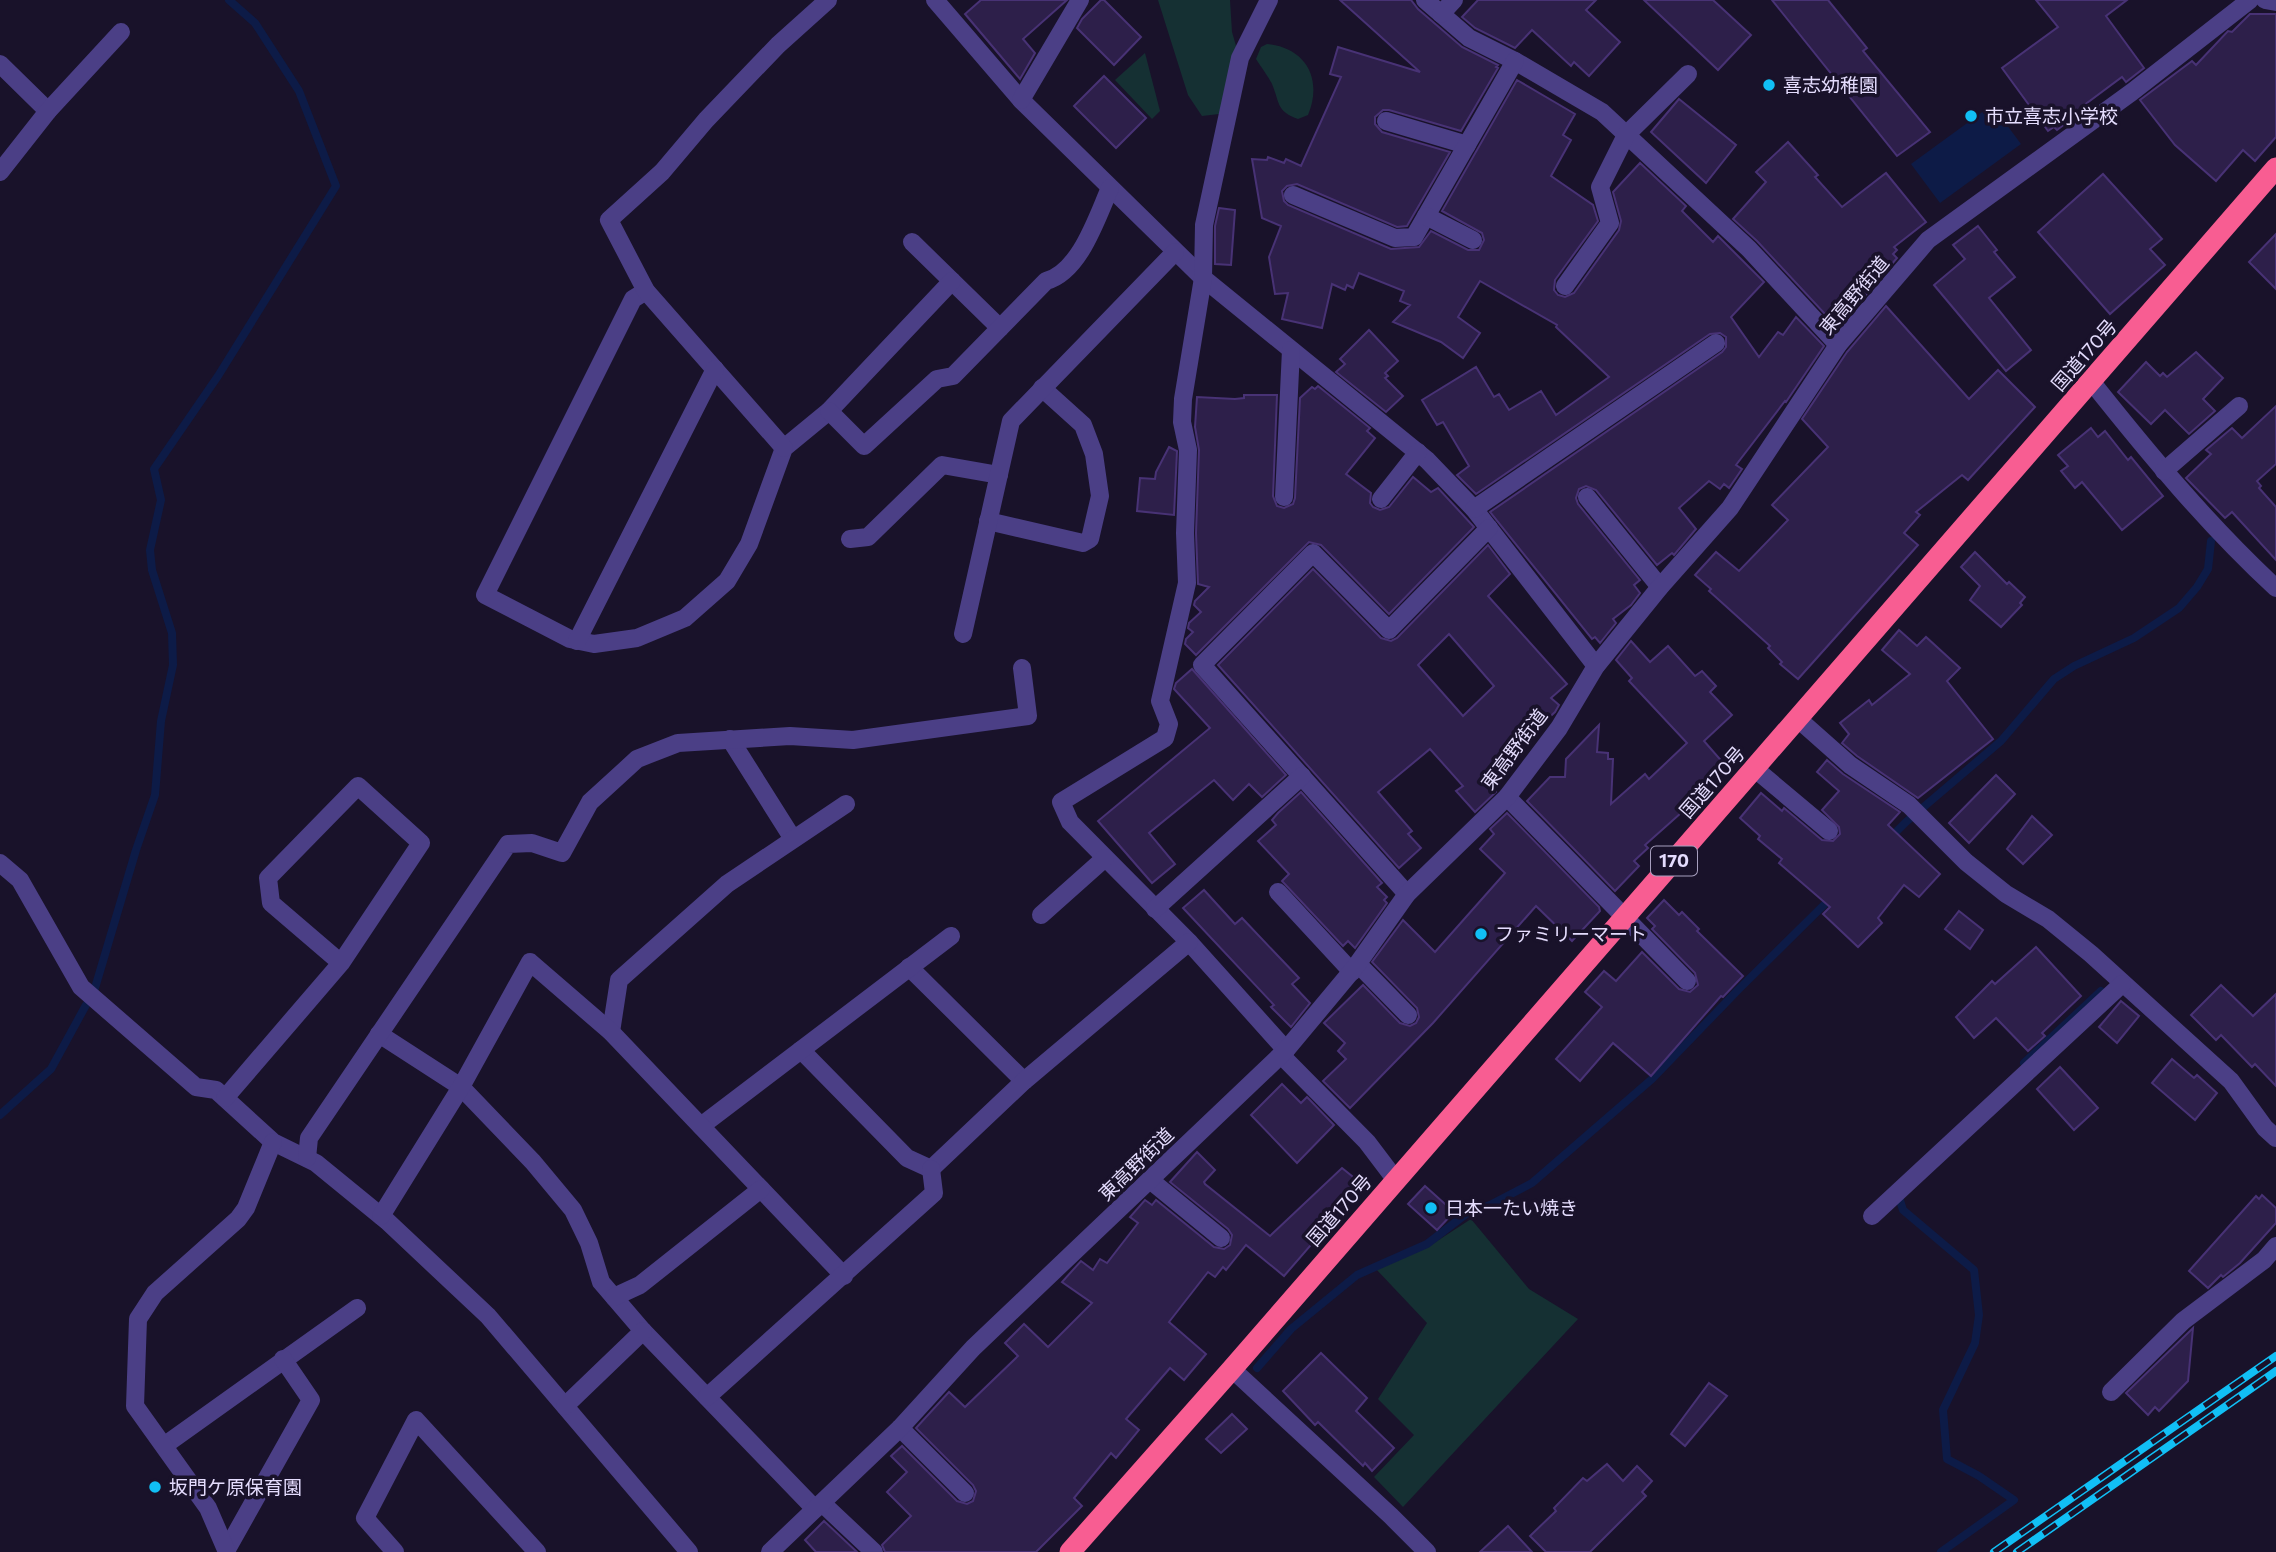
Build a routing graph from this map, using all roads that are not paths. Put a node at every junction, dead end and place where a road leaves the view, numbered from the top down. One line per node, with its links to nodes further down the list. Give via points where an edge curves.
1 (828, 0): 31 (street, via 778,44 662,172 609,220)
2 (935, 0): 15 (street)
3 (1080, 0): 15 (street)
4 (1269, 0): 28 (street, via 1240,58 1204,225)
5 (1425, 0): 10 (street)
6 (1454, 0): 10 (street)
7 (2250, 0): 34 (street, 東高野街道, via 1928,240)
8 (2265, 0): 9 (street)
9 (2276, 2)
10 (1441, 13): 12 (street, via 1469,38)
11 (121, 32): 16 (street)
12 (1515, 61): 18 (street, via 1602,113); 19 (street)
13 (0, 64): 16 (street)
14 (1688, 74): 18 (street)
15 (1021, 100): 22 (street)
16 (48, 111): 21 (street)
17 (1386, 121): 19 (street)
18 (1626, 135): 30 (street, via 1600,187 1610,223); 34 (street, via 1749,249)
19 (1467, 145): 24 (street)
20 (2276, 168): 37 (highway, 国道170号 / 170)
21 (0, 173)
22 (1110, 188): 27 (street); 32 (street, via 1082,249 1057,278 1046,281)
23 (1293, 194): 24 (street, via 1395,238 1414,237)
24 (1426, 216): 25 (street)
25 (1473, 240)
26 (912, 242): 29 (street)
27 (1175, 251): 28 (street); 38 (street)
28 (1203, 278): 35 (street); 66 (street, via 1183,399 1188,450 1187,583 1160,701 1169,724 1165,737 1061,802 1070,822)
29 (952, 281): 32 (street); 40 (street)
30 (1565, 286)
31 (646, 291): 36 (street); 55 (street, via 633,299 485,595)
32 (1000, 328): 40 (street, via 953,376 937,379 864,446)
33 (1716, 343): 48 (street)
34 (1838, 345): 52 (street, 東高野街道, via 1730,508)
35 (1291, 350): 42 (street); 45 (street)
36 (715, 369): 41 (street); 55 (street)
37 (2091, 382): 43 (street); 58 (highway, 国道170号 / 170)
38 (1042, 388): 44 (street, via 1011,421); 49 (street, via 1083,425 1094,454 1100,496 1090,539 1083,543)
39 (2239, 406): 43 (street)
40 (829, 411): 41 (street)
41 (784, 448): 55 (street, via 749,544 727,581 685,618 637,638 594,644)
42 (1419, 453): 47 (street); 48 (street)
43 (2164, 471): 53 (street, via 2220,535)
44 (999, 475): 49 (street); 51 (street, via 942,465 867,537)
45 (1284, 497)
46 (1587, 497): 52 (street)
47 (1381, 499)
48 (1474, 509): 50 (street)
49 (988, 521): 54 (street)
50 (1489, 528): 56 (street); 61 (street, via 1389,630 1313,553 1202,665)
51 (850, 539)
52 (1660, 587): 56 (street, 東高野街道)
53 (2276, 587)
54 (963, 634)
55 (578, 641)
56 (1595, 666): 62 (street, 東高野街道, via 1559,728)
57 (1022, 668): 59 (street, via 1028,716 853,740)
58 (1797, 718): 60 (highway, 国道170号 / 170); 79 (street, via 1850,765 1909,805 1966,862 2048,919)
59 (730, 739): 65 (street); 82 (street, via 678,743 637,759 590,802 562,853 533,843 508,844)
60 (1754, 768): 64 (street); 72 (highway, 国道170号 / 170)
61 (1302, 776): 69 (street); 70 (street)
62 (1507, 797): 69 (street, 東高野街道); 72 (street)
63 (846, 804): 65 (street)
64 (1829, 831)
65 (793, 839): 81 (street, via 727,884 619,980)
66 (1105, 858): 70 (street); 71 (street)
67 (0, 863): 87 (street, via 20,880 81,987 196,1087 216,1090)
68 (1278, 892): 77 (street)
69 (1407, 894): 77 (street, 東高野街道)
70 (1155, 909): 74 (street)
71 (1041, 915)
72 (1624, 917): 78 (street); 93 (highway, 国道170号 / 170)
73 (951, 936): 76 (street)
74 (1189, 942): 84 (street); 85 (street)
75 (341, 963): 75 (street, via 421,844 358,786 268,878 271,903); 87 (street)
76 (909, 967): 83 (street); 85 (street)
77 (1355, 968): 80 (street); 84 (street, 東高野街道)
78 (1687, 981)
79 (2122, 984): 89 (street, via 2231,1081); 97 (street)
80 (1408, 1015)
81 (611, 1032): 86 (street, via 530,962); 88 (street)
82 (379, 1034): 86 (street); 91 (street, via 309,1138)
83 (801, 1050): 88 (street); 92 (street, via 907,1158)
84 (1284, 1052): 93 (street); 94 (street, 東高野街道)
85 (1024, 1082): 92 (street)
86 (461, 1087): 96 (street); 101 (street, via 573,1210 601,1282)
87 (225, 1098): 90 (street)
88 (701, 1126): 95 (street)
89 (2276, 1138)
90 (273, 1142): 91 (street); 110 (street, via 238,1219 155,1293 138,1319 135,1406)
91 (307, 1158): 96 (street)
92 (931, 1169): 100 (street, via 933,1193)
93 (1395, 1179): 105 (highway, 国道170号 / 170)
94 (1150, 1180): 98 (street); 109 (street, 東高野街道, via 974,1348)
95 (761, 1189): 100 (street); 101 (street, via 640,1285)
96 (381, 1216): 108 (street, via 488,1316)
97 (1872, 1216)
98 (1221, 1238)
99 (2276, 1245): 106 (street, via 2264,1260 2183,1321)
100 (844, 1276): 107 (street)
101 (614, 1297): 103 (street)
102 (357, 1308): 104 (street)
103 (643, 1331): 107 (street); 108 (street)
104 (283, 1359): 110 (street); 113 (street, via 311,1400)
105 (1232, 1369): 119 (highway, 国道170号 / 170); 120 (street)
106 (2111, 1392)
107 (707, 1398): 112 (street)
108 (565, 1406): 116 (street)
109 (900, 1428): 111 (street); 112 (street, 東高野街道)
110 (165, 1445): 113 (street, via 208,1508)
111 (965, 1493)
112 (819, 1506): 117 (street, 東高野街道); 118 (street)
113 (226, 1551)
114 (395, 1552): 115 (street, via 365,1518 416,1420)
115 (537, 1552)
116 (689, 1552)
117 (770, 1552)
118 (874, 1552)
119 (1070, 1552)
120 (1427, 1552)

